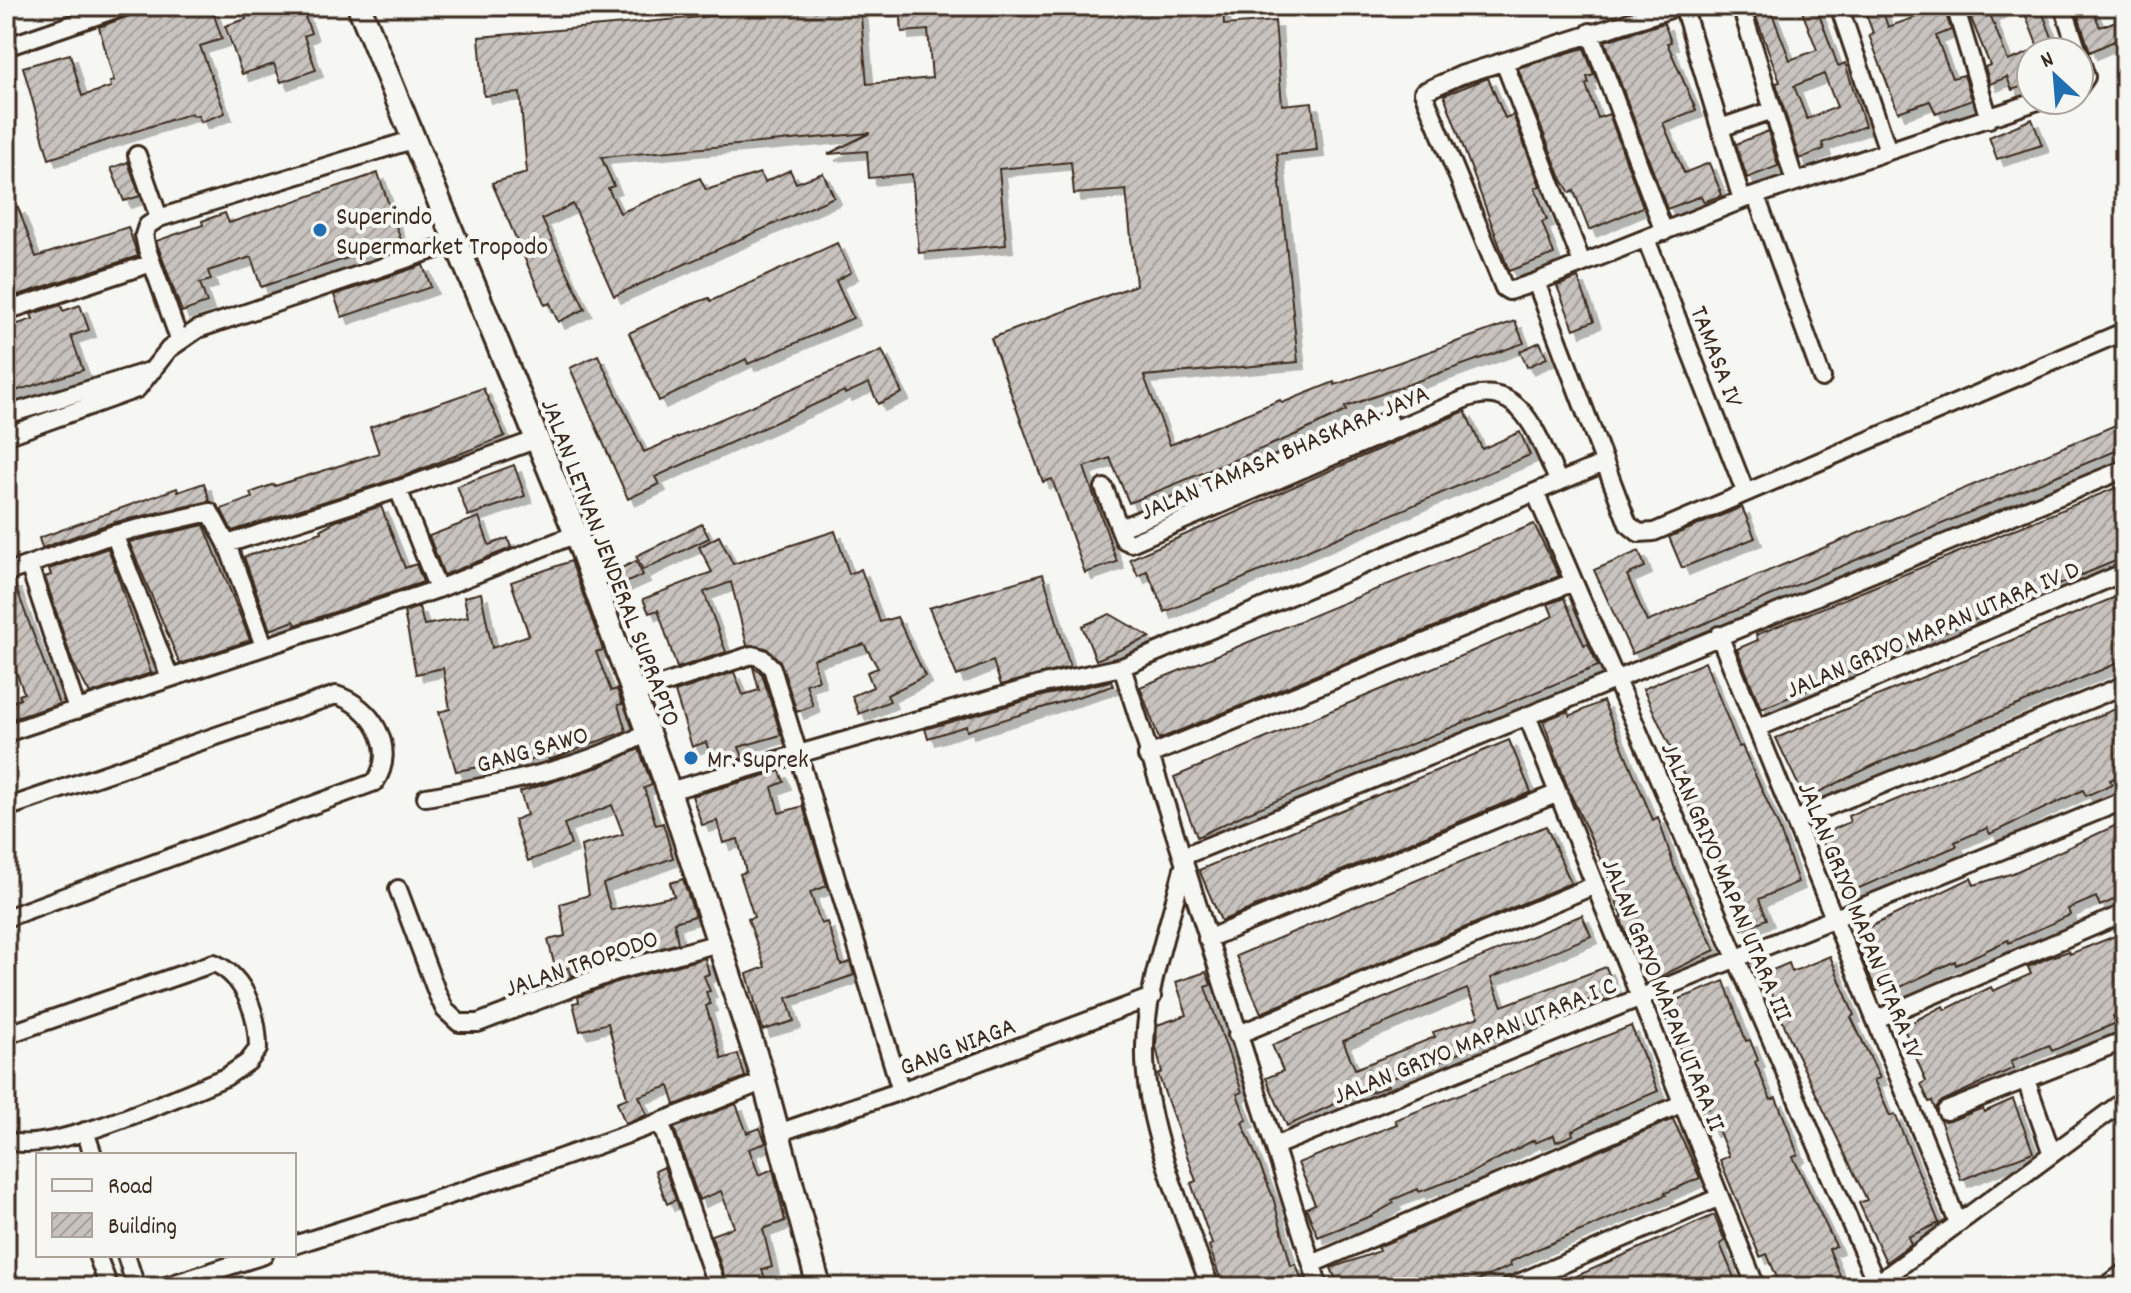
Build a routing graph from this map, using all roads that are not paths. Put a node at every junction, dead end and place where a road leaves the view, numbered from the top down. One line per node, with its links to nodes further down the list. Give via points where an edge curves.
1 (125, 6): 10 (street)
2 (359, 6): 16 (main road, JALAN LETNAN JENDERAL SUPRAPTO)
3 (1681, 6): 8 (street); 15 (street)
4 (1741, 6): 12 (street)
5 (1839, 6): 17 (street)
6 (1955, 6): 14 (street)
7 (2063, 6): 9 (street)
8 (1590, 32): 11 (street); 22 (street)
9 (2072, 36)
10 (6, 47)
11 (1504, 62): 26 (street); 27 (street, via 1423,92 1499,284 1509,291)
12 (1773, 110): 15 (street); 19 (street)
13 (2015, 110): 14 (street)
14 (1989, 119): 17 (street)
15 (1720, 128): 20 (street)
16 (415, 139): 21 (street); 24 (main road, JALAN LETNAN JENDERAL SUPRAPTO)
17 (1888, 151): 19 (street)
18 (137, 155): 21 (street)
19 (1795, 182): 20 (street)
20 (1749, 198): 22 (street); 32 (street)
21 (159, 218): 25 (street, via 144,232)
22 (1664, 232): 23 (street)
23 (1646, 239): 26 (street); 41 (street, TAMASA IV)
24 (457, 242): 30 (street); 35 (main road, JALAN LETNAN JENDERAL SUPRAPTO)
25 (152, 263): 28 (street); 30 (street)
26 (1582, 263): 27 (street)
27 (1536, 282): 36 (street)
28 (6, 311)
29 (2125, 331): 41 (street)
30 (179, 339): 31 (street)
31 (153, 370): 33 (street); 34 (street, via 124,395)
32 (1822, 378)
33 (6, 415)
34 (6, 436)
35 (538, 439): 40 (street); 44 (main road, JALAN LETNAN JENDERAL SUPRAPTO)
36 (1604, 463): 38 (street); 41 (street, via 1628,524 1639,533 1654,532)
37 (2125, 469): 51 (street)
38 (1559, 482): 39 (street, JALAN TAMASA BHASKARA JAYA, via 1521,410 1505,395 1475,396 1131,543 1124,540); 42 (street)
39 (1104, 488)
40 (398, 489): 45 (street); 50 (street)
41 (1745, 491)
42 (1535, 492): 49 (street, JALAN GRIYO MAPAN UTARA III); 53 (street)
43 (114, 534): 45 (street, via 210,512); 46 (street); 54 (street)
44 (576, 534): 50 (street); 57 (main road, JALAN LETNAN JENDERAL SUPRAPTO)
45 (227, 544): 52 (street)
46 (29, 565): 48 (street); 58 (street)
47 (2125, 572): 60 (street, JALAN GRIYO MAPAN UTARA IV D)
48 (6, 573)
49 (1573, 582): 55 (street, JALAN GRIYO MAPAN UTARA III); 64 (street)
50 (438, 589): 52 (street)
51 (1719, 635): 55 (street); 60 (street, JALAN GRIYO MAPAN UTARA IV)
52 (264, 646): 54 (street)
53 (1122, 667): 63 (street, via 1043,684); 64 (street)
54 (170, 678): 58 (street)
55 (1615, 678): 59 (street); 79 (street, JALAN GRIYO MAPAN UTARA III)
56 (2125, 685): 70 (street)
57 (633, 694): 62 (main road, JALAN LETNAN JENDERAL SUPRAPTO); 63 (street, via 752,655 762,658 772,668)
58 (77, 710): 61 (street)
59 (1528, 718): 66 (street, JALAN GRIYO MAPAN UTARA II); 71 (street)
60 (1758, 728): 70 (street, JALAN GRIYO MAPAN UTARA IV)
61 (6, 733)
62 (646, 733): 65 (main road, JALAN LETNAN JENDERAL SUPRAPTO); 67 (street, GANG SAWO, via 623,747 495,785)
63 (798, 756): 65 (street); 88 (street)
64 (1147, 756): 71 (street)
65 (669, 791): 78 (main road, JALAN LETNAN JENDERAL SUPRAPTO)
66 (1558, 793): 72 (street, JALAN GRIYO MAPAN UTARA II); 77 (street)
67 (426, 797)
68 (2125, 800): 76 (street, JALAN GRIYO MAPAN UTARA I C)
69 (6, 808): 75 (street, via 336,695 365,712 385,753 375,782)
70 (1795, 820): 76 (street, JALAN GRIYO MAPAN UTARA IV)
71 (1183, 862): 77 (street); 80 (street)
72 (1595, 885): 81 (street, JALAN GRIYO MAPAN UTARA II); 84 (street)
73 (398, 889): 78 (street, JALAN TROPODO, via 437,993 459,1023 478,1023 616,971)
74 (2125, 913): 82 (street)
75 (6, 918)
76 (1836, 919): 79 (street, JALAN GRIYO MAPAN UTARA I C); 82 (street, JALAN GRIYO MAPAN UTARA IV)
77 (1207, 939): 84 (street)
78 (719, 943): 87 (main road, JALAN LETNAN JENDERAL SUPRAPTO)
79 (1735, 959): 81 (street, JALAN GRIYO MAPAN UTARA I C); 108 (street, JALAN GRIYO MAPAN UTARA III)
80 (1152, 997): 88 (street, GANG NIAGA); 114 (street, via 1145,1047 1149,1094)
81 (1640, 998): 90 (street, JALAN GRIYO MAPAN UTARA II); 96 (street, JALAN GRIYO MAPAN UTARA I C)
82 (1877, 1019): 101 (street, JALAN GRIYO MAPAN UTARA IV)
83 (6, 1035): 93 (street, via 207,962 230,970 256,1021 258,1049 248,1062 215,1082)
84 (1237, 1035): 96 (street)
85 (2125, 1040): 86 (street)
86 (2026, 1080): 91 (street); 99 (street)
87 (764, 1081): 92 (street); 94 (main road, JALAN LETNAN JENDERAL SUPRAPTO)
88 (901, 1091): 94 (street, GANG NIAGA)
89 (2125, 1100): 99 (street)
90 (1683, 1103): 100 (street, JALAN GRIYO MAPAN UTARA II); 106 (street)
91 (1946, 1111)
92 (661, 1124): 102 (street); 112 (street)
93 (85, 1131): 97 (street); 98 (street)
94 (778, 1133): 113 (main road, JALAN LETNAN JENDERAL SUPRAPTO)
95 (6, 1140): 97 (street)
96 (1275, 1146): 106 (street)
97 (59, 1148)
98 (92, 1153)
99 (2052, 1154): 101 (street)
100 (1720, 1197): 116 (street); 117 (street, JALAN GRIYO MAPAN UTARA II)
101 (1958, 1223): 108 (street)
102 (296, 1244)
103 (98, 1257): 109 (street)
104 (127, 1257): 110 (street)
105 (258, 1257): 111 (street)
106 (1312, 1264): 115 (street)
107 (2125, 1272): 118 (street)
108 (1875, 1286)
109 (109, 1287)
110 (136, 1287)
111 (163, 1287)
112 (717, 1287)
113 (819, 1287)
114 (1210, 1287)
115 (1319, 1287)
116 (1509, 1287)
117 (1756, 1287)
118 (2105, 1287)

